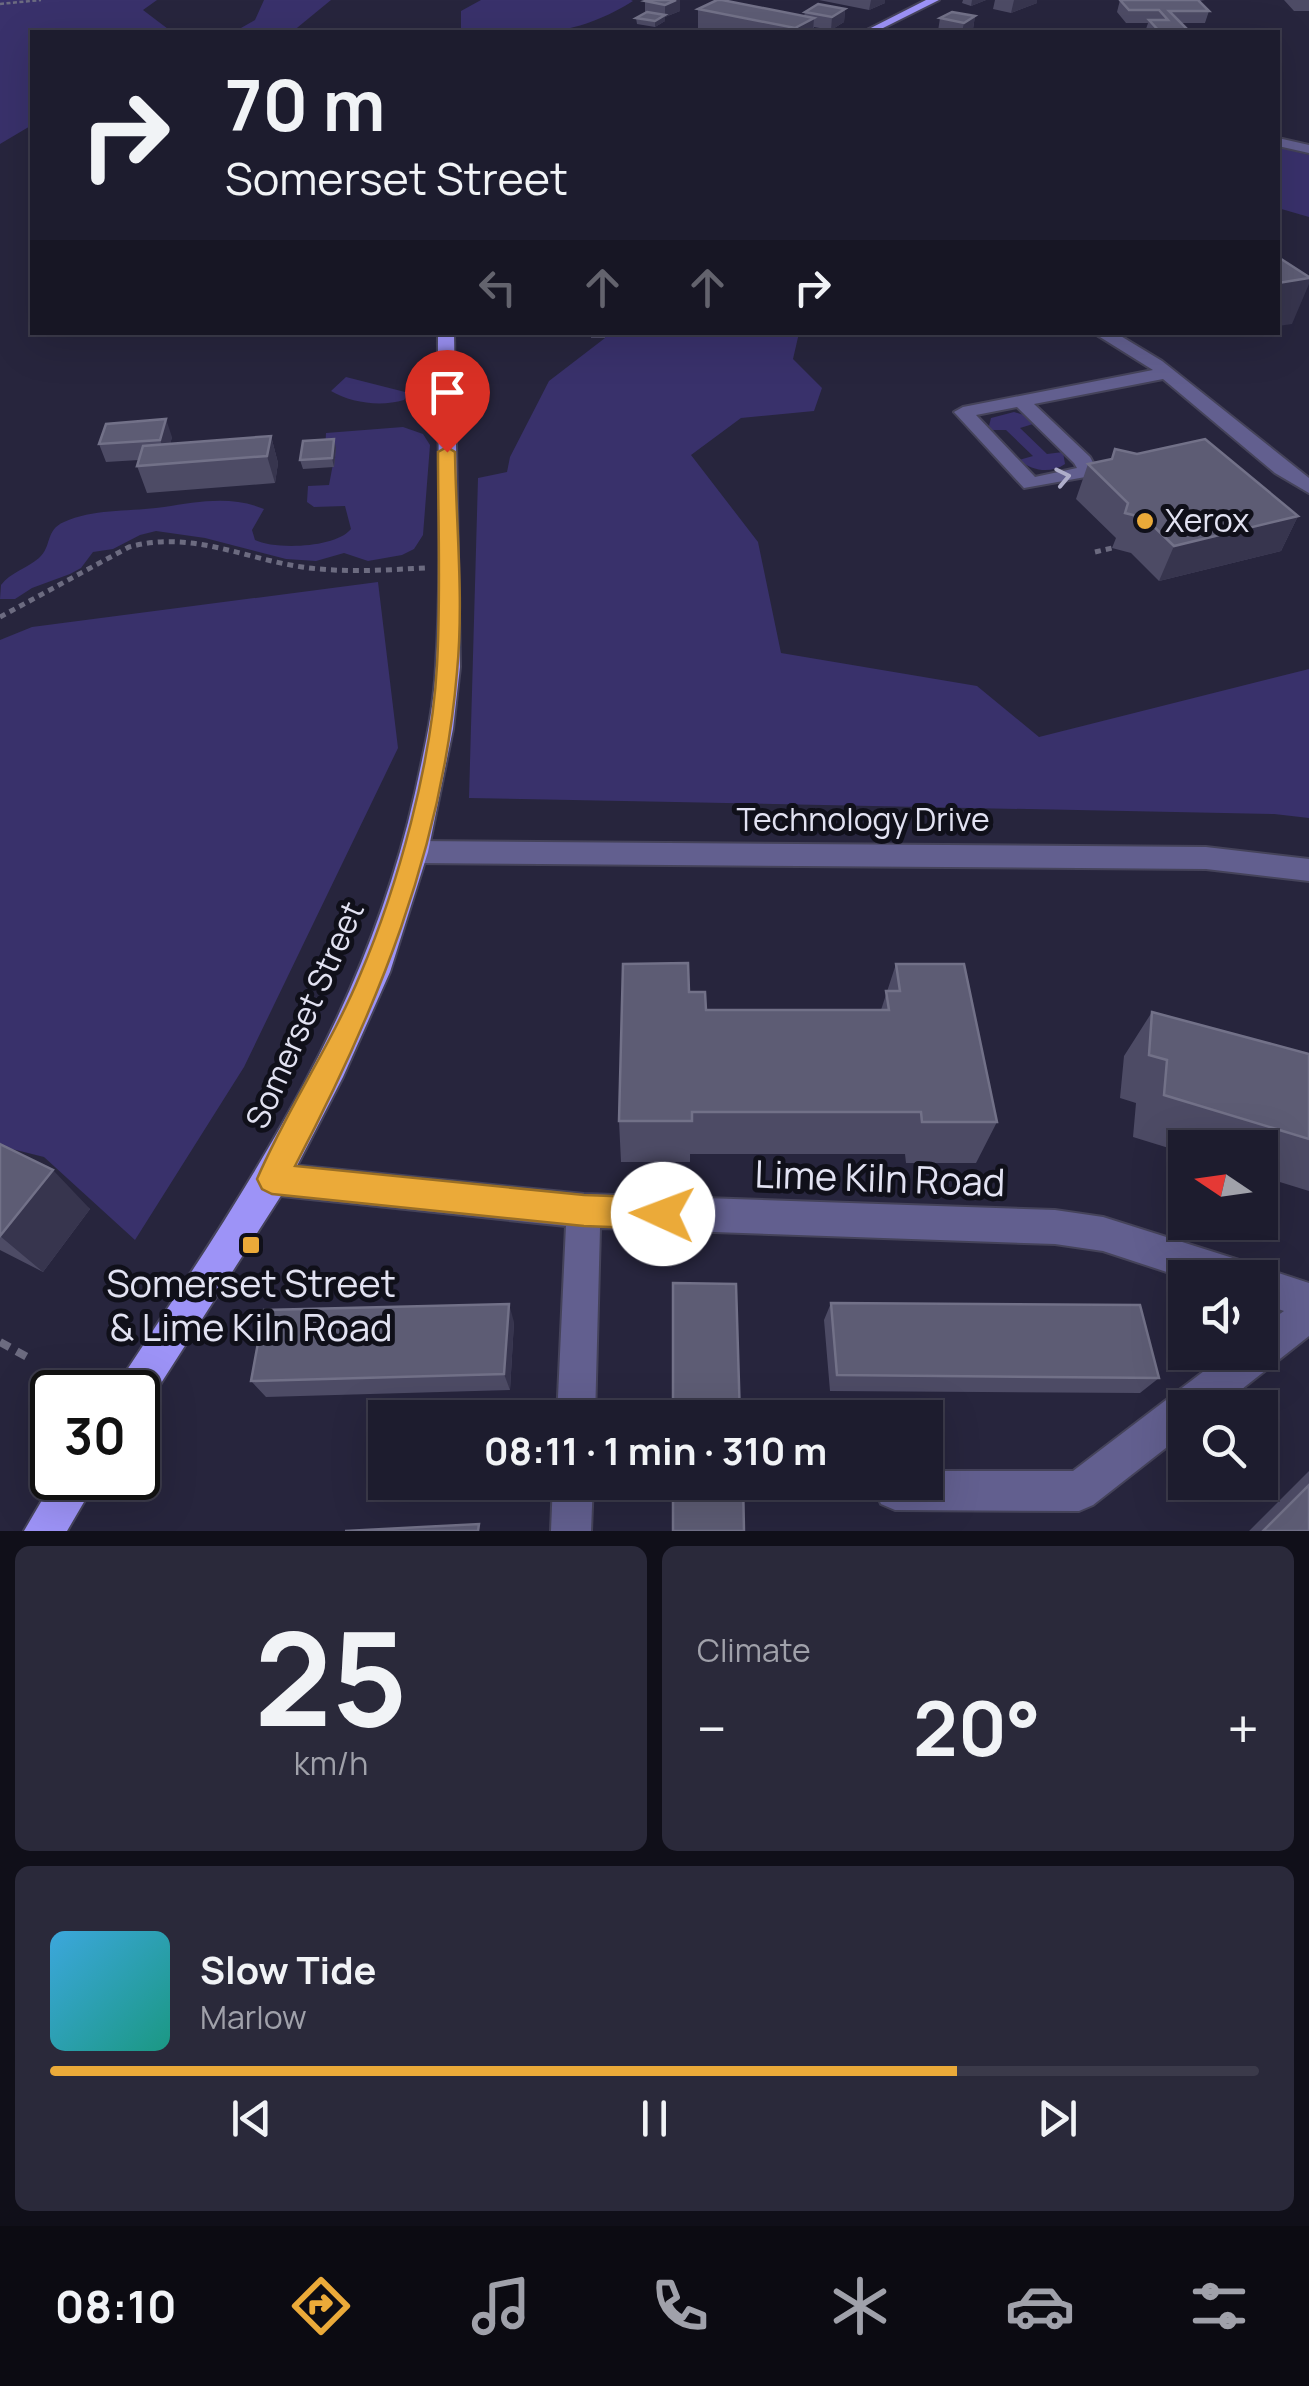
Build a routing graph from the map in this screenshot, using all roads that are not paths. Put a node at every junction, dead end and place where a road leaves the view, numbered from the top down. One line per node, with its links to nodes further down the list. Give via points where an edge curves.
1 (934, 0): 2 (main road)
2 (878, 30)
3 (1280, 143): 4 (street)
4 (1309, 150)
5 (446, 335): 10 (main road, Somerset Street, via 448,667)
6 (1106, 335): 7 (street)
7 (1166, 373): 8 (street); 9 (street)
8 (1021, 400): 8 (street, one-way to 8, via 963,412 1032,484 1086,470)
9 (1309, 487)
10 (415, 852): 11 (street, Technology Drive, via 1206,858); 12 (main road, Somerset Street, via 375,972)
11 (1309, 870)
12 (272, 1179): 13 (street, Lime Kiln Road); 19 (main road, Somerset Street)
13 (584, 1211): 14 (street, Lime Kiln Road, via 1056,1227 1104,1234); 22 (street)
14 (1183, 1260)
15 (1278, 1291): 16 (street)
16 (1309, 1301)
17 (1309, 1314): 18 (street)
18 (1278, 1338)
19 (148, 1370)
20 (1236, 1370): 21 (street)
21 (1209, 1390)
22 (577, 1400)
23 (1168, 1422): 24 (street, via 1078,1491)
24 (943, 1490)
25 (64, 1500): 27 (main road)
26 (572, 1500): 28 (street)
27 (44, 1531)
28 (571, 1531)

